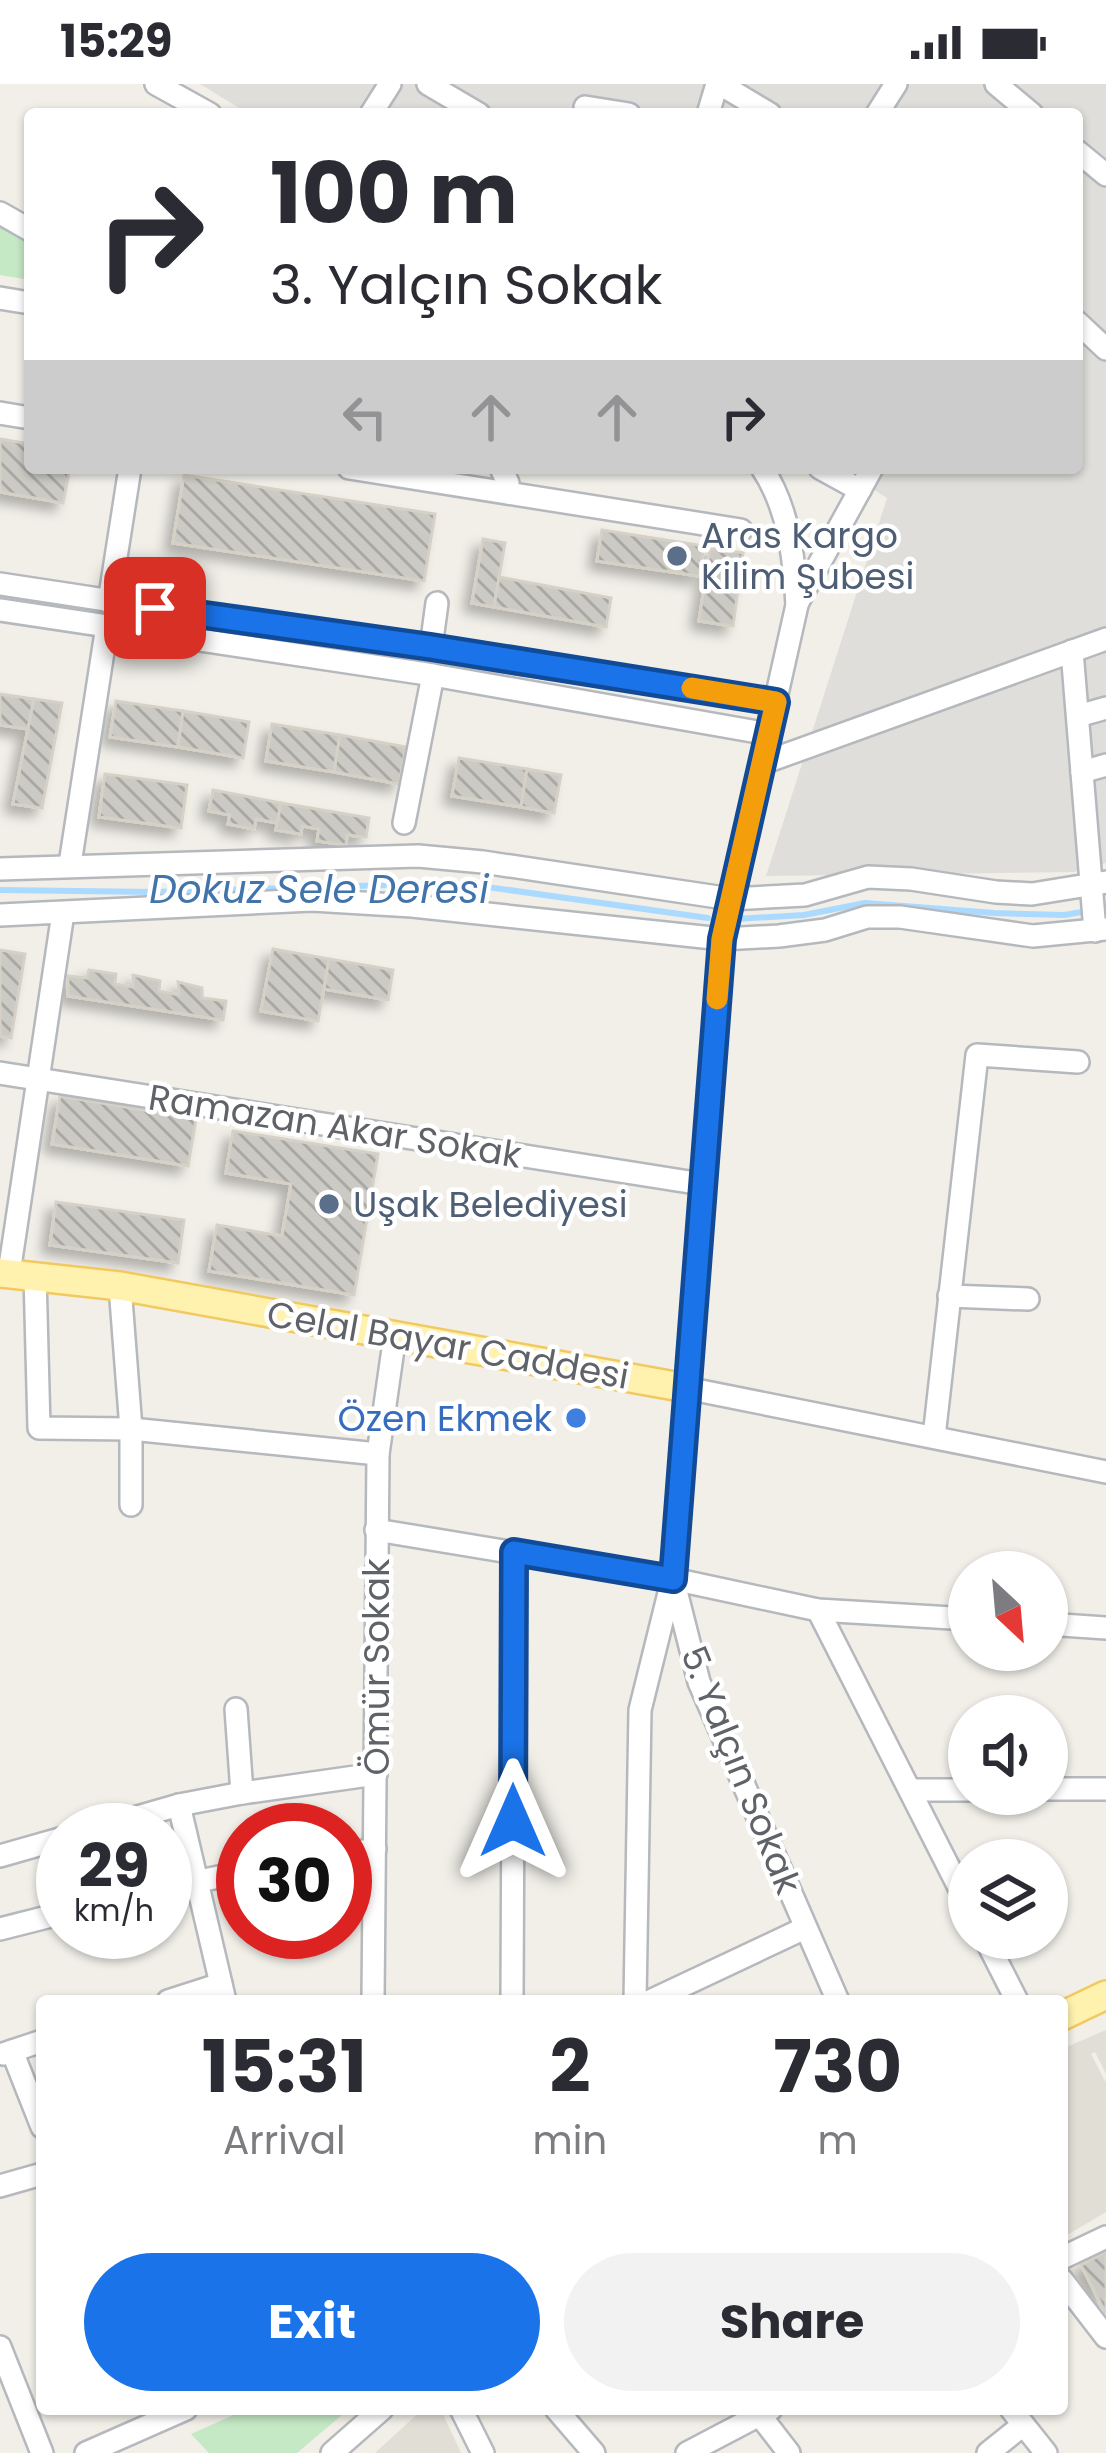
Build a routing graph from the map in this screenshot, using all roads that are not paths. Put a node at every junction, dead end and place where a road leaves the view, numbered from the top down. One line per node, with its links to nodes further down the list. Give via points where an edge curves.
1 (156, 84): 5 (street)
2 (428, 84): 6 (street)
3 (718, 84): 7 (street)
4 (996, 84): 8 (street)
5 (181, 99)
6 (469, 108)
7 (760, 108)
8 (1025, 108)
9 (1083, 328): 10 (street)
10 (1106, 350)
11 (129, 474): 21 (street)
12 (504, 474): 18 (street)
13 (765, 474): 23 (street, via 789,533)
14 (831, 474): 17 (street)
15 (869, 474): 17 (street)
16 (438, 475): 18 (street)
17 (860, 490): 23 (street)
18 (508, 493): 19 (street)
19 (741, 530)
20 (0, 584): 21 (street)
21 (110, 602): 27 (street)
22 (436, 604): 27 (street)
23 (797, 605): 30 (street, 5. Yalçın Sokak)
24 (0, 610): 25 (street)
25 (107, 626): 29 (street); 39 (street)
26 (1106, 639): 28 (street)
27 (431, 647): 30 (street)
28 (1072, 651): 32 (street); 34 (street)
29 (433, 674): 33 (street); 38 (street)
30 (776, 702): 33 (street, 5. Yalçın Sokak)
31 (1106, 708): 32 (street)
32 (1078, 716): 36 (street)
33 (769, 734): 34 (street, 5. Yalçın Sokak)
34 (763, 763): 42 (street, 5. Yalçın Sokak)
35 (1106, 765): 36 (street)
36 (1082, 772): 37 (street)
37 (1096, 819): 41 (street)
38 (404, 823)
39 (70, 865): 40 (street); 42 (street, via 418,856)
40 (0, 869)
41 (1097, 889): 42 (street, via 1032,894 868,877 805,895); 45 (street)
42 (731, 899): 46 (street, 5. Yalçın Sokak)
43 (63, 913): 44 (street); 46 (street, via 312,900); 49 (street)
44 (0, 915)
45 (1098, 927): 46 (street, via 1033,937 867,917 825,930)
46 (722, 939): 50 (street, 5. Yalçın Sokak)
47 (1078, 1062): 53 (street, via 977,1055)
48 (0, 1073): 49 (street, Ramazan Akar Sokak)
49 (38, 1079): 50 (street, Ramazan Akar Sokak); 51 (street)
50 (702, 1184): 56 (street, 5. Yalçın Sokak)
51 (15, 1274): 52 (main road, Celal Bayar Caddesi); 57 (street, via 39,1428)
52 (120, 1286): 55 (main road, Celal Bayar Caddesi); 57 (street)
53 (950, 1296): 54 (street); 58 (street)
54 (1028, 1299)
55 (395, 1335): 56 (main road, Celal Bayar Caddesi); 59 (street, Ömür Sokak)
56 (686, 1388): 58 (street, Celal Bayar Caddesi); 64 (street, 5. Yalçın Sokak)
57 (131, 1429): 59 (street); 61 (street)
58 (934, 1437): 60 (street, Celal Bayar Caddesi)
59 (378, 1454): 62 (street, Ömür Sokak)
60 (1106, 1472)
61 (131, 1505)
62 (376, 1530): 63 (street); 70 (street, Ömür Sokak)
63 (514, 1552): 64 (street); 92 (street)
64 (673, 1579): 65 (street); 87 (street, 5. Yalçın Sokak, via 699,1682); 93 (street, via 640,1710)
65 (818, 1610): 66 (street); 73 (street)
66 (948, 1618)
67 (1068, 1625): 68 (street)
68 (1106, 1628)
69 (236, 1708): 75 (street)
70 (376, 1774): 75 (street); 78 (street, Ömür Sokak)
71 (1068, 1789): 72 (street)
72 (1106, 1789)
73 (910, 1790): 74 (street); 82 (street)
74 (948, 1790)
75 (242, 1793): 76 (street)
76 (190, 1803)
77 (36, 1846): 80 (street)
78 (375, 1849): 79 (street); 91 (street, Ömür Sokak)
79 (372, 1850)
80 (0, 1856)
81 (192, 1862): 84 (street)
82 (948, 1865)
83 (216, 1877): 84 (street)
84 (196, 1880): 85 (street); 90 (street)
85 (192, 1881)
86 (36, 1920): 88 (street)
87 (805, 1928): 94 (street); 95 (street, 5. Yalçın Sokak)
88 (0, 1929)
89 (996, 1959): 96 (street)
90 (223, 1992)
91 (374, 1995)
92 (512, 1995)
93 (635, 1995)
94 (663, 1995)
95 (835, 1995)
96 (1014, 1995)
97 (1106, 1995): 98 (main road)
98 (1068, 2013)
99 (36, 2044): 100 (street)
100 (6, 2053): 101 (street)
101 (36, 2115)
102 (36, 2176): 103 (street)
103 (0, 2186)
104 (1106, 2236): 105 (street)
105 (1068, 2255)
106 (1068, 2288): 107 (street)
107 (1106, 2337)
108 (0, 2347): 116 (street)
109 (375, 2415): 118 (street)
110 (464, 2415): 119 (street)
111 (561, 2415): 120 (street)
112 (755, 2415): 121 (street)
113 (765, 2415): 122 (street)
114 (1017, 2417): 123 (street); 124 (street)
115 (136, 2419): 117 (street)
116 (41, 2453)
117 (86, 2453)
118 (332, 2453)
119 (483, 2453)
120 (594, 2453)
121 (687, 2453)
122 (789, 2453)
123 (988, 2453)
124 (1046, 2453)

